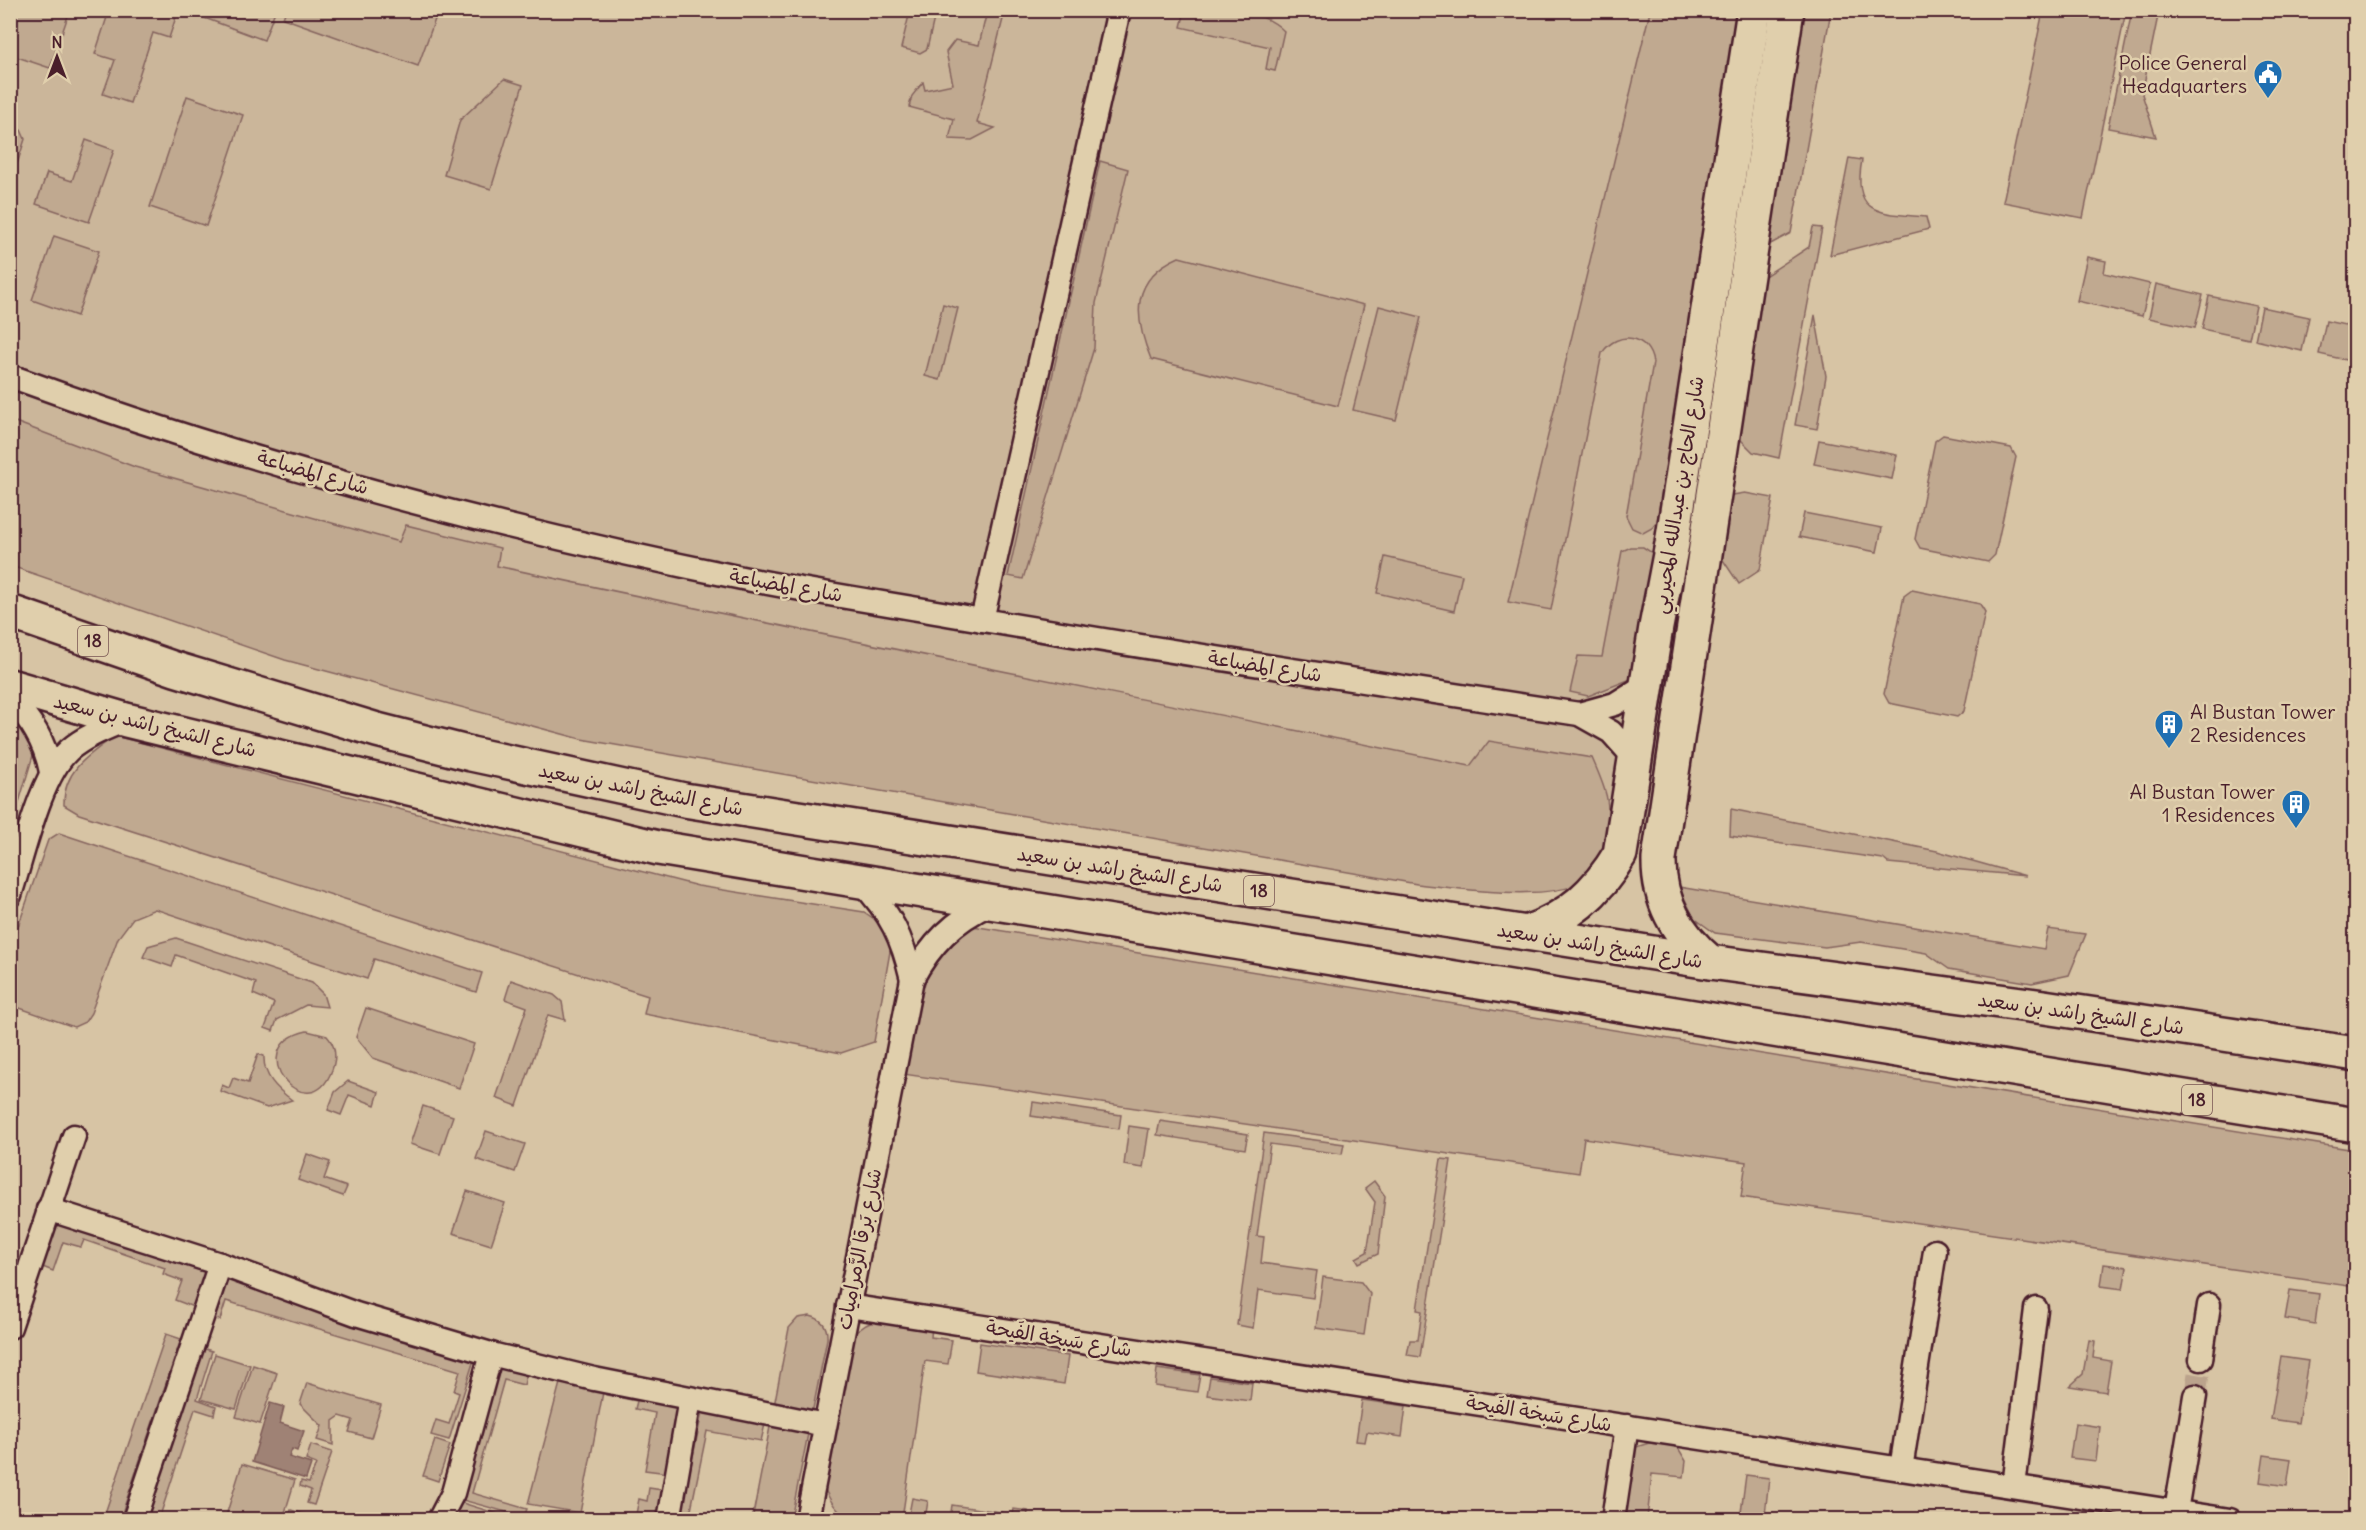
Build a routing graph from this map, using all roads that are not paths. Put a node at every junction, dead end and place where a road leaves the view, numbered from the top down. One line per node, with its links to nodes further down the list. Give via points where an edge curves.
1 (1119, 10): 6 (street)
2 (1754, 10): 7 (main road, شارع الحاج بن عبدالله المحيربي)
3 (1788, 10): 15 (main road, شارع الحاج بن عبدالله المحيربي)
4 (10, 376): 6 (street, شارع المِضباعة, via 239,451 483,518 743,579)
5 (10, 612): 19 (main road, شارع الشيخ راشد بن سعيد / 18, via 273,700 471,754 580,778 708,803)
6 (982, 620): 10 (street, شارع المِضباعة)
7 (1647, 684): 10 (street, شارع المِضباعة, via 1616,704); 12 (main road, شارع الحاج بن عبدالله المحيربي)
8 (10, 686): 11 (main road, شارع الشيخ راشد بن سعيد / 18)
9 (10, 698): 13 (street, via 40,736)
10 (1579, 714): 12 (street, شارع المِضباعة, via 1611,732)
11 (126, 720): 13 (street, via 82,740); 16 (main road, شارع الشيخ راشد بن سعيد / 18, via 658,848)
12 (1636, 760): 14 (main road, شارع الحاج بن عبدالله المحيربي)
13 (51, 772): 17 (street)
14 (1620, 854): 15 (main road, via 1638,869 1652,866); 19 (main road, شارع الحاج بن عبدالله المحيربي, via 1600,884 1581,903 1559,919)
15 (1659, 859): 20 (main road, شارع الحاج بن عبدالله المحيربي, via 1658,879 1671,917 1694,949)
16 (862, 883): 18 (main road, شارع الشيخ راشد بن سعيد / 18); 21 (street, شارع بَرقا الرَّمرامِيات, via 890,916 900,935)
17 (10, 895)
18 (990, 904): 21 (street, شارع بَرقا الرَّمرامِيات, via 953,925 926,955); 23 (main road, شارع الشيخ راشد بن سعيد / 18)
19 (1526, 933): 20 (main road, شارع الشيخ راشد بن سعيد / 18)
20 (1710, 962): 22 (main road, شارع الشيخ راشد بن سعيد / 18)
21 (912, 979): 29 (street, شارع بَرقا الرَّمرامِيات)
22 (2355, 1054)
23 (2355, 1125)
24 (74, 1136): 25 (street)
25 (48, 1209): 27 (street); 31 (street)
26 (1935, 1251): 38 (street)
27 (220, 1264): 32 (street, via 356,1314); 41 (street)
28 (2209, 1305): 33 (street)
29 (848, 1306): 36 (street, شارع بَرقا الرَّمرامِيات); 37 (street, شارع سَبخة الفَيحة)
30 (2036, 1309): 39 (street)
31 (10, 1327)
32 (491, 1354): 35 (street); 42 (street, via 453,1493)
33 (2201, 1359)
34 (2195, 1396): 40 (street)
35 (690, 1399): 36 (street); 43 (street)
36 (825, 1425): 44 (street, شارع بَرقا الرَّمرامِيات)
37 (1627, 1426): 38 (street, شارع سَبخة الفَيحة); 45 (street)
38 (1900, 1469): 39 (street, شارع سَبخة الفَيحة)
39 (2014, 1486): 40 (street, شارع سَبخة الفَيحة)
40 (2176, 1511): 46 (street, شارع سَبخة الفَيحة)
41 (134, 1520)
42 (439, 1520)
43 (669, 1520)
44 (807, 1520)
45 (1613, 1520)
46 (2230, 1520)

